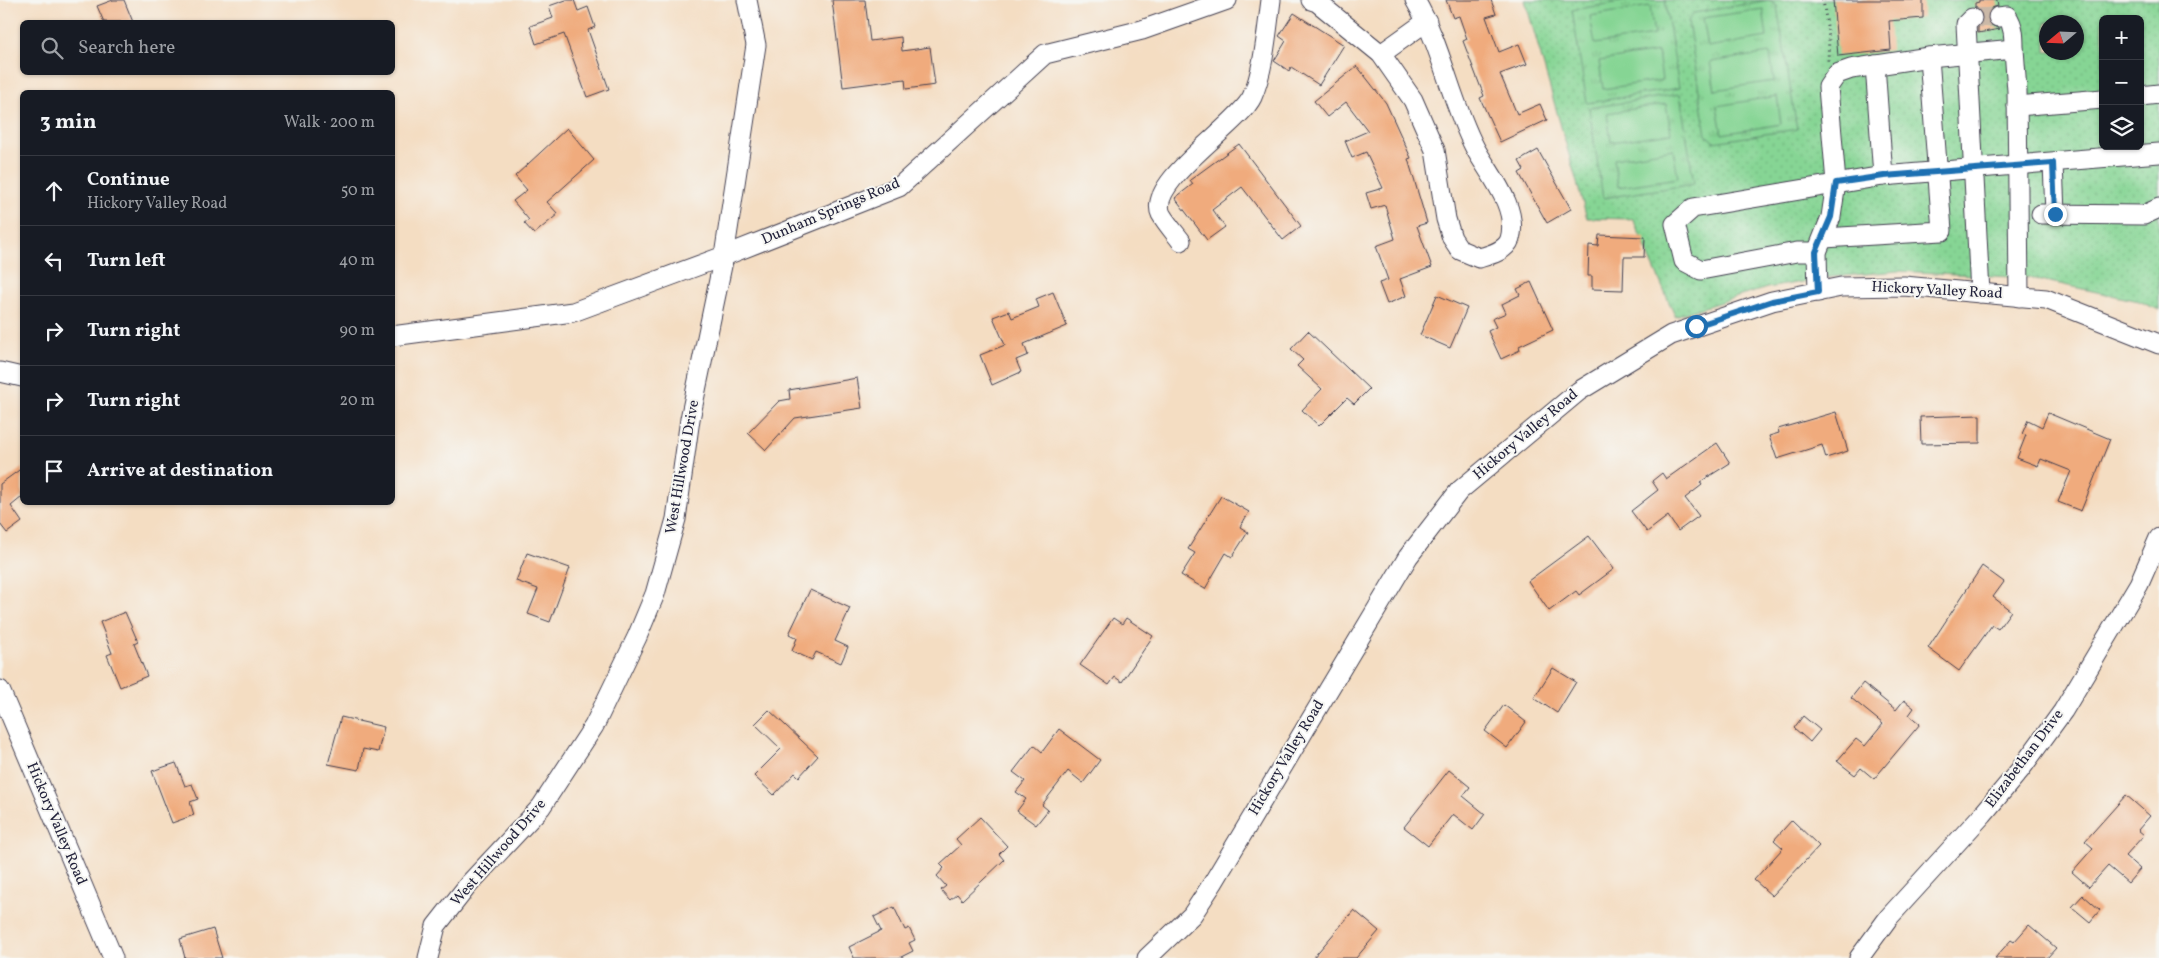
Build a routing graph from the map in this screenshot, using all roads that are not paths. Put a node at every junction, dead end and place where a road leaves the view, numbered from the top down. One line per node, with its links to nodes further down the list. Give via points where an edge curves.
1 (747, 0): 28 (street, West Hillwood Drive, via 756,45)
2 (1227, 0): 28 (street, Dunham Springs Road, via 1142,30 1045,54 899,187)
3 (1271, 0): 26 (street, via 1251,99 1169,180 1161,198 1160,212)
4 (1312, 0): 11 (street)
5 (1415, 0): 8 (street)
6 (1998, 17): 9 (street, via 2007,16 2010,21)
7 (1972, 18): 10 (street, via 1966,24)
8 (1427, 20): 11 (street); 11 (street, via 1457,110 1476,149 1505,195 1511,222 1510,240 1499,252 1479,258 1460,250 1452,238 1435,150 1413,100)
9 (2014, 48): 10 (street); 17 (street)
10 (1967, 53): 12 (street); 21 (street)
11 (1381, 54)
12 (1929, 57): 13 (street); 22 (street)
13 (1875, 65): 23 (street); 24 (street, via 1837,74 1828,87)
14 (2159, 94): 15 (street)
15 (2144, 96)
16 (2099, 99): 17 (street)
17 (2017, 106): 20 (street)
18 (2159, 154): 19 (street)
19 (2053, 163): 20 (street); 25 (street, via 2048,214 2144,215)
20 (2017, 166): 21 (street); 31 (street)
21 (1974, 170): 22 (street); 30 (street)
22 (1938, 172): 23 (street); 27 (street, via 1942,232)
23 (1884, 176): 24 (street)
24 (1836, 183): 27 (street, via 1831,217); 27 (street, via 1693,208 1675,224 1684,261 1701,270)
25 (2159, 208)
26 (1181, 241)
27 (1820, 245): 29 (street)
28 (724, 256): 32 (street, Dunham Springs Road, via 573,312); 39 (street, West Hillwood Drive, via 690,419 676,519 655,594 638,637 594,726 541,807 469,884 436,926)
29 (1818, 292): 30 (street, Hickory Valley Road, via 1904,286); 40 (street, Hickory Valley Road, via 1772,301 1671,335 1579,391 1459,491 1408,557 1192,915)
30 (1980, 293): 31 (street, Hickory Valley Road)
31 (2019, 296): 33 (street, Hickory Valley Road, via 2046,299)
32 (395, 336)
33 (2159, 344)
34 (0, 372): 35 (street)
35 (20, 377)
36 (2159, 538): 41 (street, Elizabethan Drive, via 2136,587 2063,711 1984,814 1889,917)
37 (0, 690): 38 (street, Hickory Valley Road)
38 (113, 958)
39 (428, 958)
40 (1147, 958)
41 (1859, 958)

